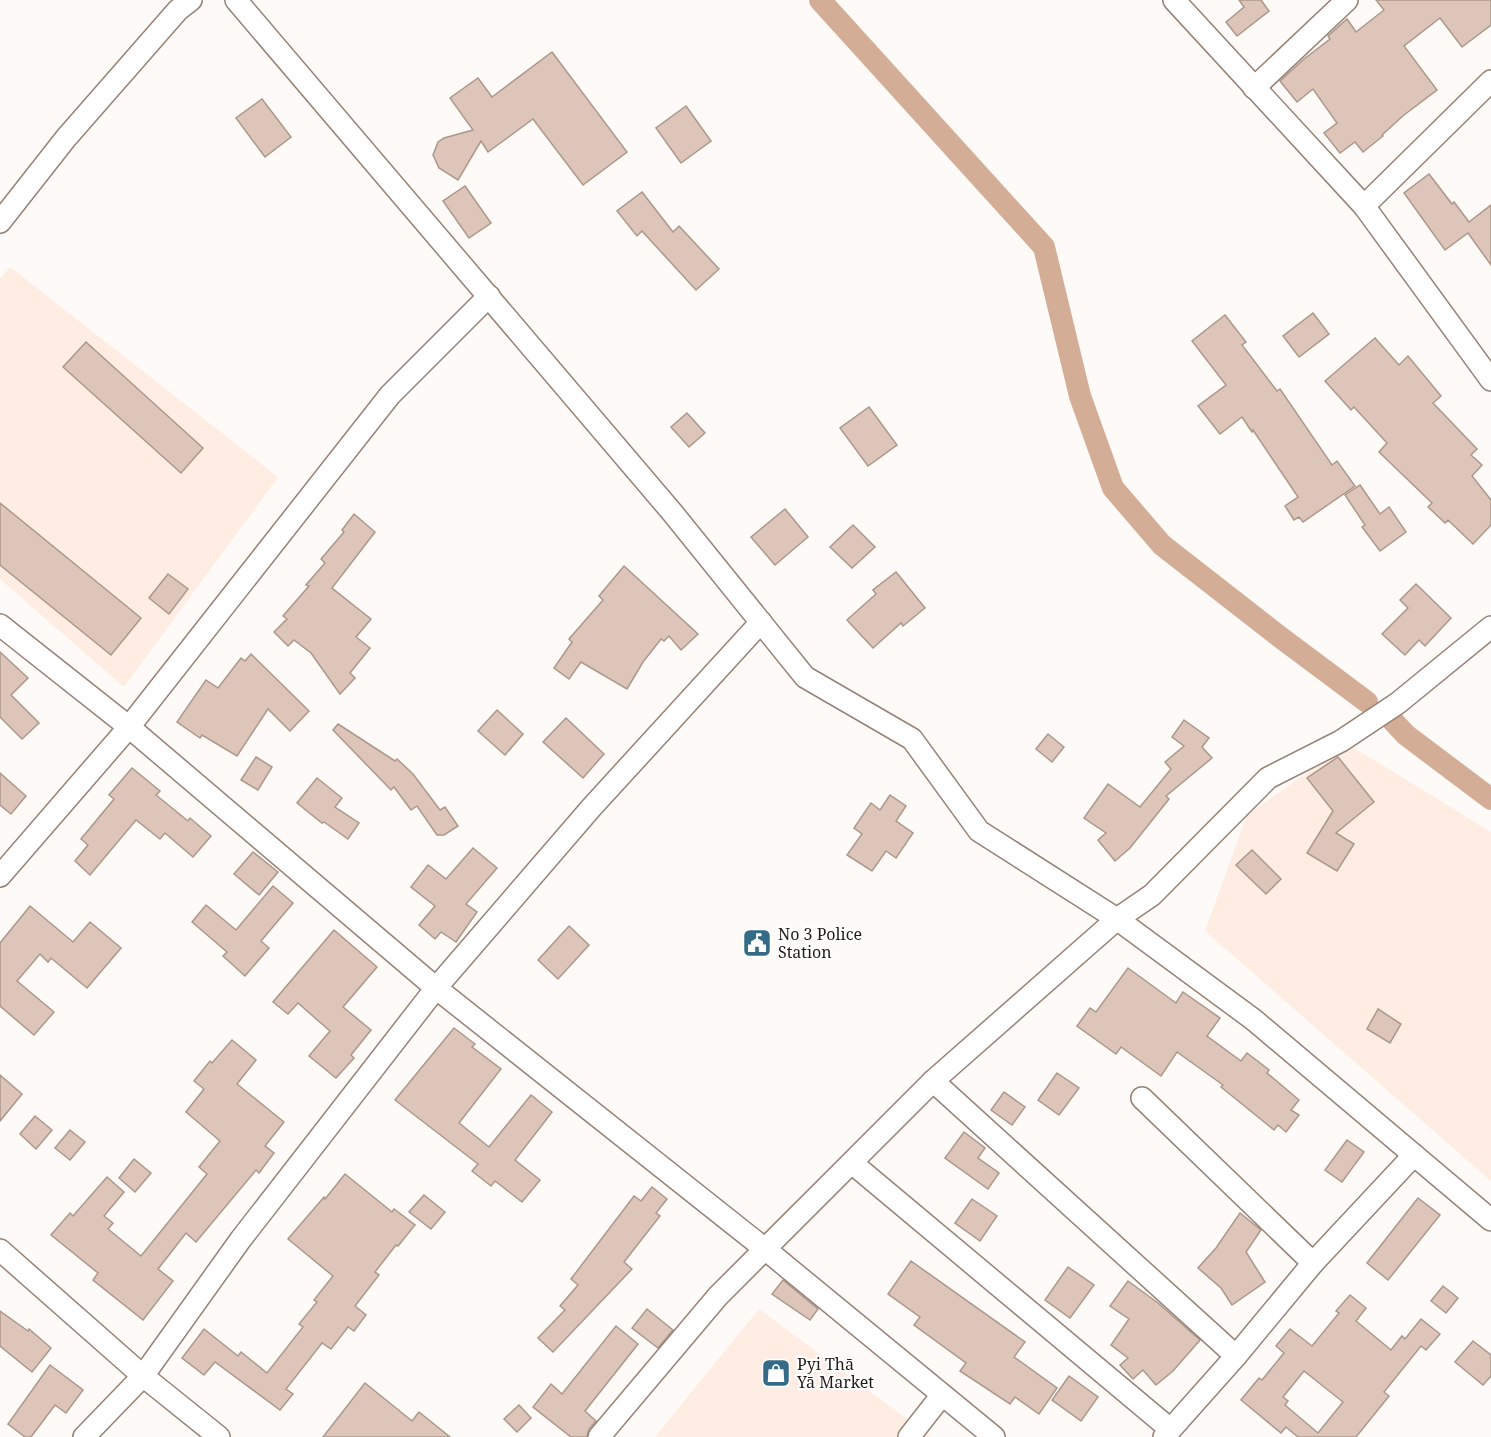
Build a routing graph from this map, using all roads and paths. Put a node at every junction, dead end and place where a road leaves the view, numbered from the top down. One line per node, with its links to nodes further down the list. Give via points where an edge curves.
1 (191, 0): 8 (street, via 66,138)
2 (236, 0): 9 (street)
3 (1174, 0): 6 (street)
4 (1347, 0): 6 (street)
5 (1491, 81): 7 (street)
6 (1254, 88): 7 (street)
7 (1364, 206): 10 (street)
8 (0, 222)
9 (489, 296): 11 (street); 14 (street, via 390,395)
10 (1491, 380)
11 (760, 622): 16 (street, via 805,676 912,739 979,831); 17 (street, via 591,808)
12 (0, 625): 14 (street)
13 (1491, 627): 16 (street, via 1398,703 1341,741 1268,778 1152,895)
14 (129, 727): 15 (street); 17 (street)
15 (0, 876)
16 (1117, 919): 18 (street); 20 (street, via 1254,1020)
17 (436, 988): 23 (street); 27 (street, via 241,1239)
18 (933, 1081): 21 (street); 26 (street)
19 (1142, 1098): 25 (street)
20 (1414, 1155): 22 (street); 25 (street)
21 (852, 1162): 23 (street); 29 (street)
22 (1491, 1220)
23 (765, 1249): 28 (street); 32 (street, via 718,1296)
24 (0, 1250): 27 (street)
25 (1313, 1263): 26 (street)
26 (1236, 1356): 29 (street)
27 (143, 1376): 30 (street); 31 (street)
28 (942, 1395): 33 (street); 34 (street)
29 (1167, 1433)
30 (84, 1437)
31 (219, 1437)
32 (599, 1437)
33 (909, 1437)
34 (994, 1437)

